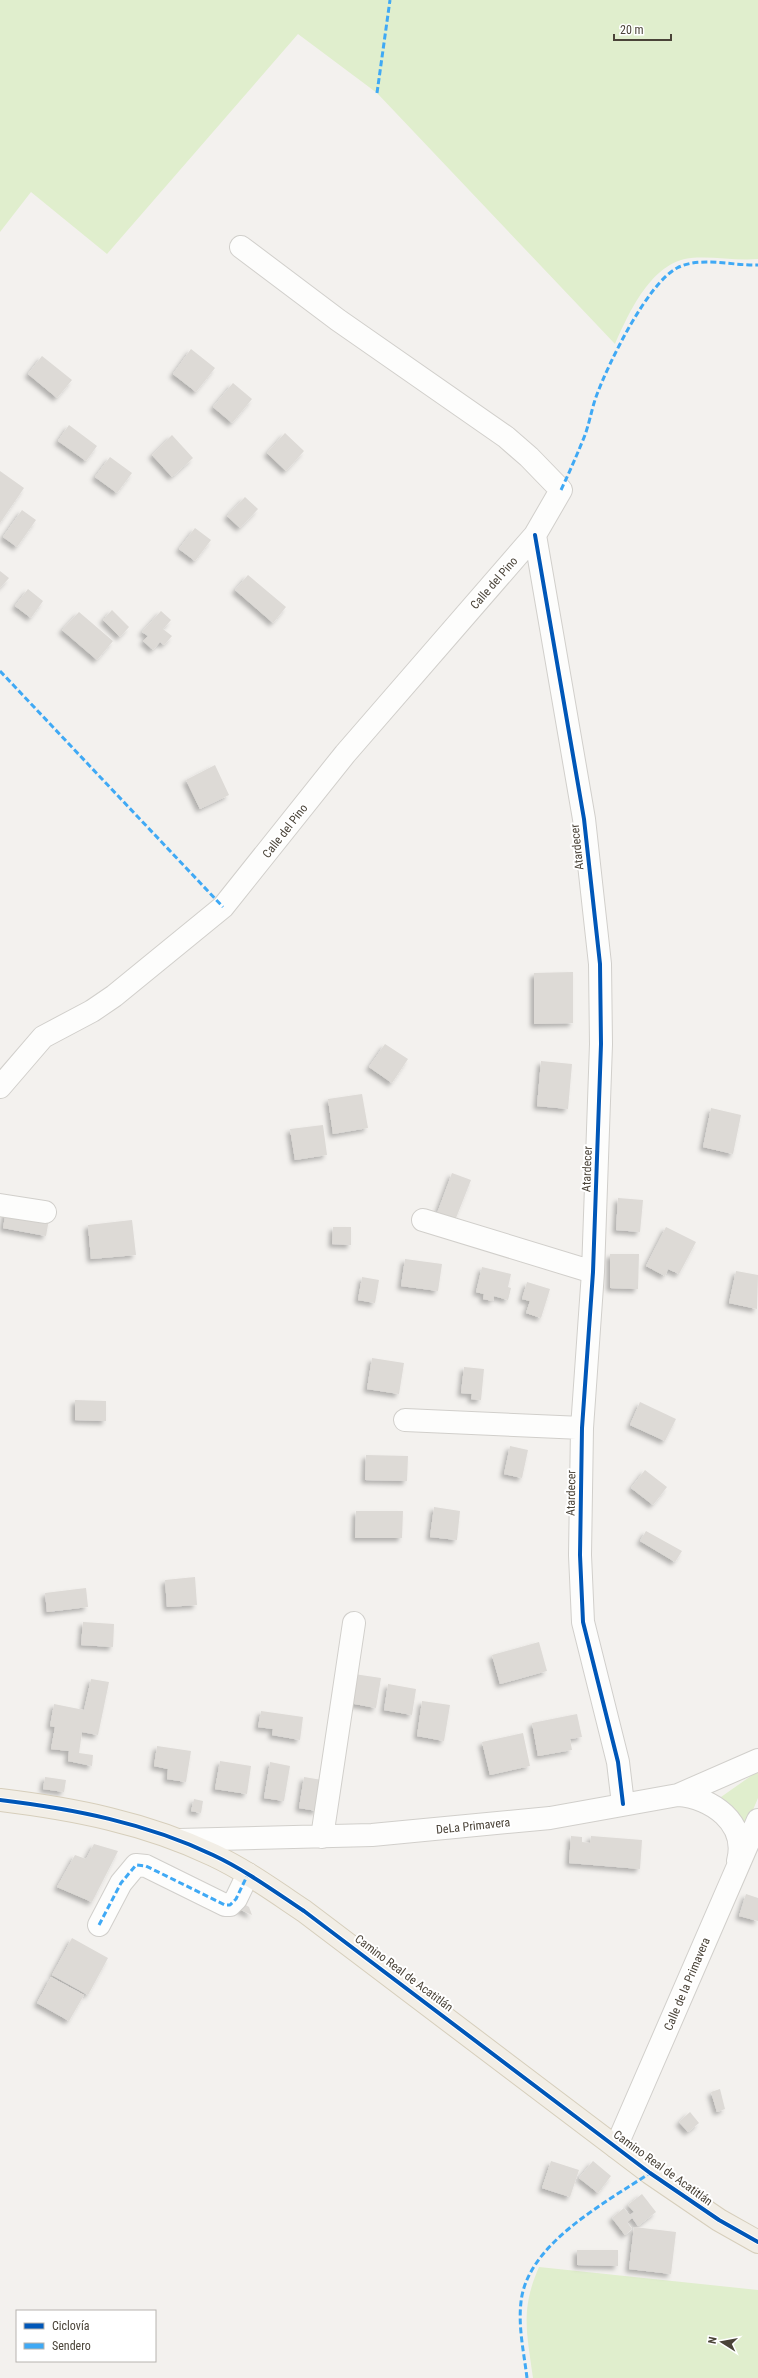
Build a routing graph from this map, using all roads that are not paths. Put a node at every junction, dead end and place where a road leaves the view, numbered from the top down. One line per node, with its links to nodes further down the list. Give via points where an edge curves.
1 (241, 247): 2 (street, via 338,320 506,437 561,490)
2 (535, 535): 3 (street, Calle del Pino, via 345,754 223,907 114,996 43,1037); 7 (street, Atardecer, via 584,819 600,964 601,1044)
3 (0, 1087)
4 (0, 1205): 5 (street)
5 (45, 1212)
6 (423, 1220): 7 (street)
7 (593, 1272): 9 (street, Atardecer)
8 (405, 1420): 9 (street)
9 (582, 1428): 14 (street, Atardecer, via 580,1555 583,1622 618,1762)
10 (354, 1623): 16 (street)
11 (758, 1760): 12 (street, DeLa Primavera)
12 (678, 1795): 14 (street, DeLa Primavera); 19 (street, via 690,1796 713,1805 730,1822 740,1843)
13 (0, 1800): 17 (main road, Camino Real de Acatitlán, via 64,1808 139,1826)
14 (623, 1804): 16 (street, DeLa Primavera, via 550,1818 446,1829)
15 (758, 1820): 19 (street, Calle de la Primavera)
16 (322, 1837): 17 (street, DeLa Primavera)
17 (179, 1840): 18 (main road, Camino Real de Acatitlán, via 214,1855)
18 (248, 1874): 20 (street, via 236,1899 230,1905 226,1905 146,1866 136,1865 121,1883); 21 (main road, Camino Real de Acatitlán, via 310,1915)
19 (735, 1874): 21 (street, Calle de la Primavera)
20 (99, 1924)
21 (616, 2148): 22 (main road, Camino Real de Acatitlán, via 719,2220)
22 (758, 2242)

